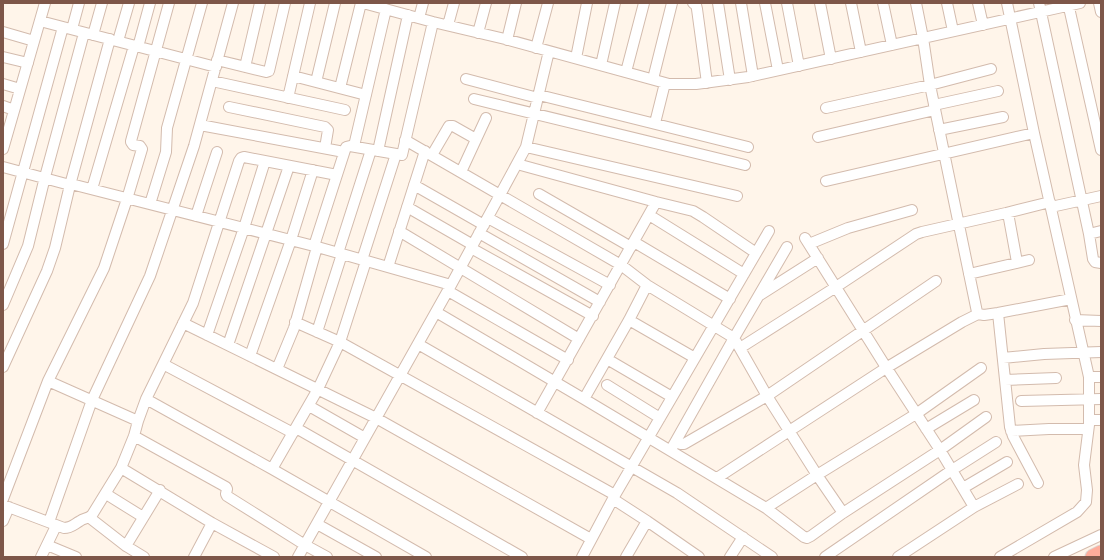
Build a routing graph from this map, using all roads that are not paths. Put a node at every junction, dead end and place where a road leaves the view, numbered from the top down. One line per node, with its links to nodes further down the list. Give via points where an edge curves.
1 (45, 3): 44 (street)
2 (79, 3): 48 (street)
3 (102, 3): 52 (street)
4 (129, 3): 54 (street)
5 (150, 3): 58 (street)
6 (169, 3): 61 (street)
7 (202, 3): 65 (street)
8 (233, 3): 68 (street)
9 (260, 3): 71 (street)
10 (285, 3): 71 (street, via 269,71)
11 (310, 3): 75 (street)
12 (335, 3): 81 (street)
13 (362, 3): 38 (street); 87 (street)
14 (423, 3): 42 (street)
15 (454, 3): 47 (street)
16 (486, 3): 51 (street)
17 (516, 3): 55 (street)
18 (548, 3): 59 (street)
19 (587, 3): 64 (street)
20 (615, 3): 69 (street)
21 (644, 3): 74 (street)
22 (672, 3): 78 (street)
23 (693, 3): 83 (street, via 697,9)
24 (718, 3): 79 (street)
25 (741, 3): 76 (street)
26 (765, 3): 73 (street)
27 (787, 3): 70 (street)
28 (820, 3): 66 (street)
29 (851, 3): 62 (street)
30 (883, 3): 57 (street)
31 (916, 3): 53 (street)
32 (947, 3): 49 (street)
33 (978, 3): 46 (street)
34 (1007, 3): 43 (street)
35 (1080, 3): 37 (street)
36 (1099, 3): 40 (street)
37 (1068, 4): 39 (street); 116 (street)
38 (389, 7): 41 (street); 89 (street)
39 (1040, 7): 43 (street); 141 (street)
40 (1101, 12)
41 (408, 15): 42 (street); 115 (street)
42 (419, 18): 45 (street)
43 (1010, 19): 46 (street); 105 (street)
44 (40, 21): 48 (street); 56 (street)
45 (433, 22): 47 (street); 109 (street)
46 (984, 24): 49 (street)
47 (448, 25): 51 (street)
48 (67, 28): 52 (street); 128 (street)
49 (953, 31): 53 (street)
50 (3, 32): 56 (street)
51 (478, 32): 55 (street)
52 (89, 34): 54 (street); 131 (street)
53 (923, 38): 57 (street); 85 (street)
54 (114, 40): 58 (street); 133 (street)
55 (507, 40): 59 (street)
56 (34, 41): 67 (street)
57 (892, 45): 62 (street)
58 (136, 46): 61 (street); 135 (street)
59 (536, 48): 60 (street)
60 (549, 51): 64 (street); 90 (street)
61 (157, 52): 65 (street); 140 (street, via 131,141 142,149)
62 (861, 52): 66 (street)
63 (3, 57): 67 (street)
64 (576, 58): 69 (street)
65 (186, 59): 68 (street); 143 (street, via 167,128 166,152)
66 (831, 59): 70 (street)
67 (28, 63): 86 (street)
68 (216, 64): 71 (street); 80 (street)
69 (601, 65): 74 (street)
70 (799, 66): 73 (street)
71 (245, 67)
72 (991, 69): 85 (street)
73 (778, 70): 76 (street)
74 (626, 72): 78 (street)
75 (293, 76): 81 (street); 91 (street)
76 (753, 76): 79 (street)
77 (466, 79): 90 (street)
78 (653, 79): 82 (street)
79 (730, 80): 83 (street)
80 (212, 81): 91 (street); 103 (street)
81 (316, 82): 87 (street)
82 (665, 83): 83 (street); 102 (street)
83 (706, 83)
84 (3, 84): 86 (street)
85 (930, 84): 95 (street); 96 (street)
86 (20, 88): 97 (street)
87 (340, 88): 89 (street)
88 (998, 91): 96 (street)
89 (366, 95): 110 (street)
90 (538, 96): 99 (street); 102 (street)
91 (288, 98): 98 (street)
92 (474, 99): 99 (street)
93 (3, 106): 97 (street)
94 (229, 107): 113 (street, via 325,127 328,130)
95 (826, 108)
96 (934, 108): 104 (street); 107 (street)
97 (14, 110): 106 (street)
98 (345, 110)
99 (535, 113): 111 (street); 124 (street)
100 (1003, 116): 104 (street)
101 (486, 118): 108 (street)
102 (655, 123): 112 (street)
103 (200, 125): 113 (street); 146 (street)
104 (939, 130): 121 (street)
105 (1034, 133): 121 (street); 144 (street)
106 (5, 134): 114 (street)
107 (818, 137)
108 (476, 139): 119 (street, via 449,126); 129 (street)
109 (405, 140): 119 (street); 120 (street, via 402,155)
110 (354, 146): 115 (street); 118 (street, via 346,147)
111 (526, 147): 123 (street); 138 (street)
112 (748, 147)
113 (325, 148): 118 (street)
114 (3, 149)
115 (375, 150): 120 (street); 167 (street)
116 (1101, 150)
117 (217, 152): 149 (street)
118 (344, 152): 130 (street)
119 (429, 153): 129 (street); 134 (street)
120 (396, 154): 169 (street)
121 (944, 154): 132 (street); 152 (street)
122 (265, 161): 125 (street); 151 (street, via 244,157 240,159); 154 (street)
123 (517, 164): 137 (street); 142 (street)
124 (745, 165)
125 (289, 166): 127 (street); 158 (street)
126 (3, 167): 128 (street)
127 (313, 170): 130 (street); 160 (street)
128 (23, 172): 131 (street); 161 (street)
129 (460, 172): 137 (street)
130 (337, 175): 164 (street)
131 (45, 177): 133 (street); 187 (street, via 28,246)
132 (826, 181)
133 (70, 185): 135 (street); 215 (street, via 55,248)
134 (414, 185): 145 (street); 153 (street)
135 (92, 189): 140 (street)
136 (539, 194): 162 (street)
137 (500, 195): 153 (street); 173 (street)
138 (737, 196)
139 (1101, 196): 141 (street)
140 (127, 198): 143 (street); 224 (street, via 104,268)
141 (1082, 201): 144 (street); 159 (street)
142 (656, 202): 150 (street); 166 (street, via 697,213)
143 (150, 204): 146 (street)
144 (1050, 205): 148 (street); 185 (street)
145 (407, 207): 155 (street); 163 (street)
146 (172, 210): 149 (street); 234 (street, via 150,276)
147 (912, 210): 168 (street, via 807,241)
148 (1008, 213): 152 (street); 171 (street)
149 (196, 216): 151 (street)
150 (649, 216): 162 (street); 176 (street)
151 (220, 222): 154 (street); 196 (street, via 193,303)
152 (959, 223): 177 (street); 181 (street, via 916,234)
153 (484, 225): 163 (street); 179 (street); 186 (street)
154 (244, 228): 158 (street); 200 (street)
155 (399, 231): 174 (street); 175 (street)
156 (769, 231): 166 (street)
157 (1101, 231): 159 (street)
158 (266, 234): 160 (street); 205 (street)
159 (1089, 234): 172 (street, via 1093,259)
160 (291, 240): 164 (street); 209 (street)
161 (3, 244)
162 (633, 245): 173 (street); 184 (street)
163 (472, 246): 175 (street); 191 (street)
164 (316, 247): 167 (street); 195 (street)
165 (787, 247): 183 (street)
166 (756, 253): 176 (street)
167 (340, 254): 169 (street); 199 (street)
168 (818, 258): 181 (street); 183 (street)
169 (364, 260): 174 (street); 203 (street)
170 (1028, 260): 171 (street)
171 (1017, 262): 177 (street)
172 (1101, 264)
173 (621, 265): 179 (street); 180 (street)
174 (388, 267): 182 (street)
175 (461, 268): 182 (street); 202 (street)
176 (744, 274): 184 (street)
177 (969, 274): 190 (street)
178 (936, 281): 198 (street)
179 (610, 285): 186 (street)
180 (647, 285): 192 (street); 197 (street)
181 (836, 287): 198 (street); 206 (street)
182 (450, 288): 188 (street); 213 (street)
183 (758, 296): 201 (street)
184 (730, 299): 197 (street)
185 (1071, 299): 189 (street); 193 (street)
186 (600, 302): 191 (street)
187 (3, 304)
188 (436, 312): 204 (street); 225 (street)
189 (998, 313): 190 (street); 211 (street)
190 (978, 314): 216 (street)
191 (593, 316): 202 (street)
192 (629, 320): 210 (street); 212 (street)
193 (1075, 320): 194 (street); 207 (street)
194 (1101, 320)
195 (295, 322): 199 (street); 218 (street)
196 (183, 323): 200 (street); 214 (street)
197 (714, 326): 201 (street); 210 (street)
198 (863, 330): 216 (street); 228 (street)
199 (317, 332): 203 (street)
200 (207, 335): 205 (street)
201 (734, 338): 206 (street); 253 (street)
202 (579, 339): 213 (street)
203 (340, 342): 219 (street); 227 (street)
204 (418, 344): 219 (street); 238 (street)
205 (228, 345): 209 (street)
206 (740, 348): 228 (street)
207 (1084, 352): 208 (street); 211 (street); 220 (street)
208 (1101, 352)
209 (250, 356): 218 (street)
210 (695, 358): 229 (street)
211 (1003, 358): 223 (street)
212 (607, 359): 229 (street); 231 (street)
213 (568, 360): 225 (street)
214 (163, 364): 230 (street); 247 (street)
215 (3, 367)
216 (886, 368): 239 (street); 248 (street)
217 (981, 368): 239 (street)
218 (277, 369): 227 (street)
219 (400, 375): 241 (street); 270 (street)
220 (1089, 377): 221 (street); 232 (street)
221 (1101, 377)
222 (1056, 378): 223 (street)
223 (1005, 380): 249 (street)
224 (48, 381): 234 (street); 272 (street)
225 (555, 382): 231 (street); 238 (street)
226 (607, 385): 242 (street)
227 (318, 389): 237 (street); 241 (street)
228 (767, 396): 248 (street); 253 (street, via 684,444)
229 (672, 397): 242 (street)
230 (146, 399): 244 (street); 261 (street)
231 (584, 399): 252 (street)
232 (1090, 399): 233 (street); 236 (street); 245 (street)
233 (1101, 399)
234 (92, 400): 244 (street); 281 (street)
235 (974, 400): 246 (street)
236 (1021, 401)
237 (308, 406): 247 (street); 251 (street)
238 (537, 413): 259 (street)
239 (916, 414): 246 (street); 263 (street)
240 (986, 416): 255 (street)
241 (376, 418): 251 (street); 285 (street)
242 (660, 418): 252 (street)
243 (1101, 420): 245 (street)
244 (138, 421): 250 (street)
245 (1089, 424): 249 (street); 307 (street, via 1084,465 1086,502 1082,508)
246 (926, 429): 255 (street)
247 (294, 430): 257 (street); 261 (street)
248 (789, 431): 263 (street); 264 (street)
249 (1011, 431): 265 (street)
250 (134, 436): 260 (street); 287 (street, via 226,487 227,496)
251 (365, 438): 257 (street)
252 (649, 438): 256 (street); 259 (street)
253 (676, 442): 256 (street)
254 (996, 442): 262 (street)
255 (940, 450): 262 (street); 275 (street)
256 (670, 451): 264 (street)
257 (353, 460): 271 (street); 299 (street)
258 (1007, 462): 267 (street)
259 (632, 467): 270 (street); 284 (street, via 677,493)
260 (121, 468): 268 (street); 269 (street)
261 (272, 469): 271 (street)
262 (952, 470): 267 (street); 305 (street)
263 (817, 475): 274 (street); 275 (street)
264 (717, 478): 274 (street)
265 (1038, 483)
266 (1018, 484): 273 (street)
267 (963, 488): 273 (street)
268 (160, 490): 276 (street); 280 (street)
269 (106, 494): 276 (street); 277 (street)
270 (614, 497): 279 (street); 285 (street)
271 (329, 502): 282 (street); 298 (street)
272 (5, 504): 278 (street); 281 (street)
273 (974, 507): 306 (street)
274 (766, 508): 275 (street, via 807,538)
275 (843, 512)
276 (143, 517): 288 (street)
277 (90, 518): 281 (street, via 79,521 70,528); 288 (street)
278 (3, 521)
279 (647, 521): 301 (street); 302 (street)
280 (212, 522): 293 (street); 294 (street)
281 (52, 524): 286 (street)
282 (317, 524): 287 (street); 297 (street)
283 (1101, 535): 308 (street)
284 (743, 537): 303 (street); 304 (street)
285 (591, 539): 300 (street)
286 (46, 545): 290 (street); 291 (street)
287 (305, 545): 295 (street); 296 (street)
288 (126, 546): 292 (street)
289 (1101, 553): 309 (highway)
290 (41, 557)
291 (76, 557)
292 (144, 557)
293 (194, 557)
294 (274, 557)
295 (298, 557)
296 (327, 557)
297 (376, 557)
298 (426, 557)
299 (522, 557)
300 (582, 557)
301 (626, 557)
302 (699, 557)
303 (730, 557)
304 (772, 557)
305 (825, 557)
306 (898, 557)
307 (1000, 557)
308 (1054, 557)
309 (1093, 557)

